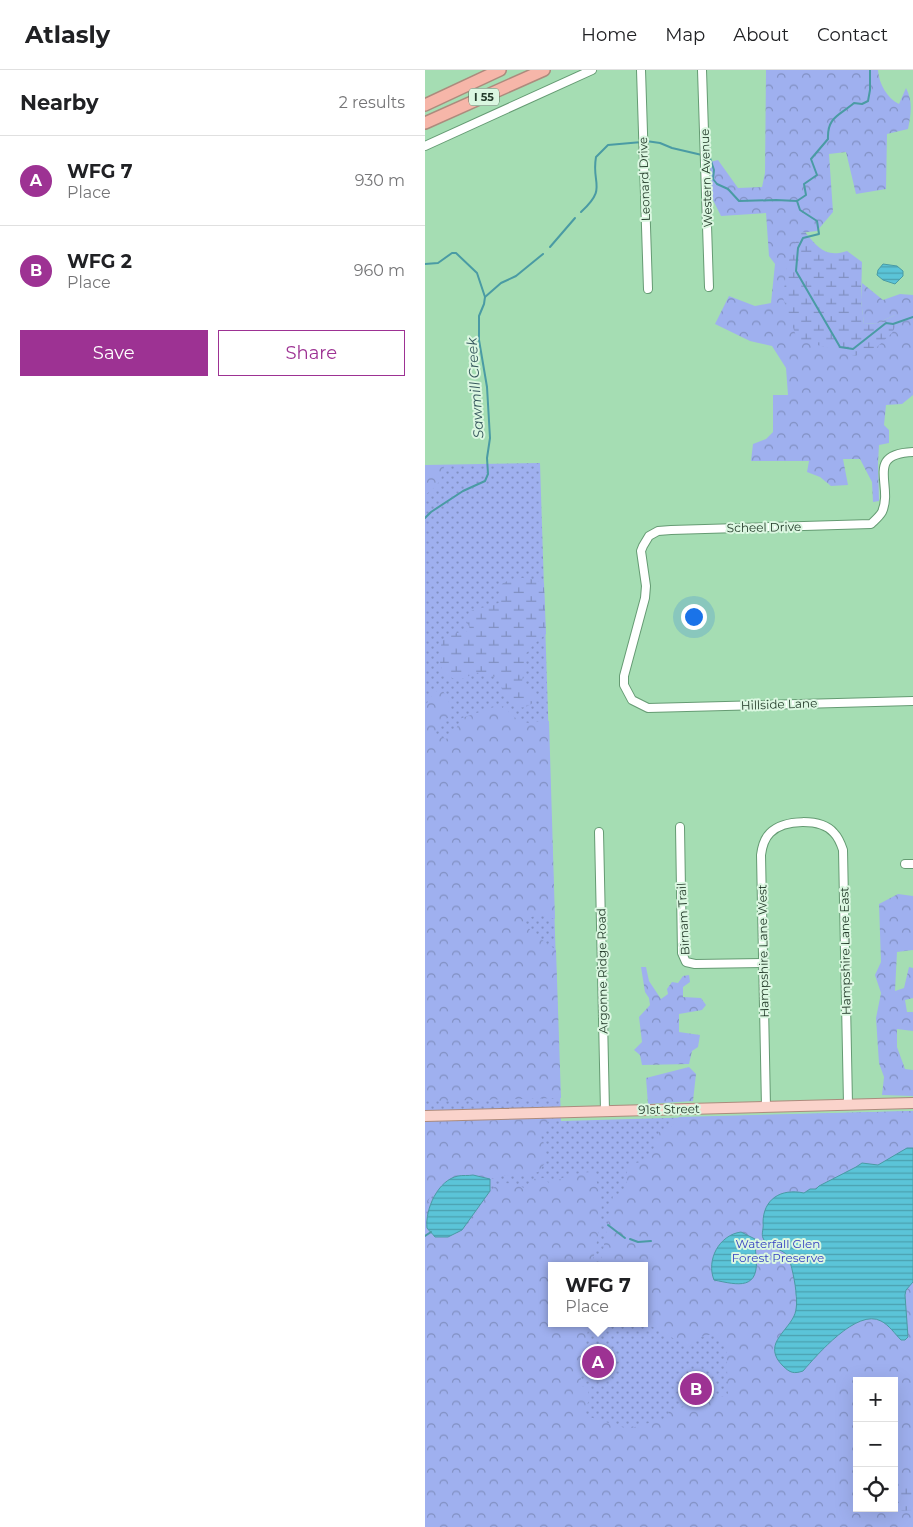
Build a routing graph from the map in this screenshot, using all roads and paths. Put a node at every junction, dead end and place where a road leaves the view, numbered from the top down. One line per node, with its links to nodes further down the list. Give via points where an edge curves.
1 (500, 70): 6 (highway, I 55)
2 (543, 70): 7 (highway, I 55)
3 (592, 70): 8 (street)
4 (641, 70): 10 (street, Leonard Drive)
5 (702, 70): 9 (street, Western Avenue)
6 (425, 105)
7 (425, 124)
8 (425, 146)
9 (709, 287)
10 (648, 289)
11 (913, 452): 13 (street, Scheel Drive, via 898,453 889,458 883,469 884,505 871,524 671,530 649,536 641,551 645,598 624,680 631,700)
12 (913, 701): 13 (street, Hillside Lane)
13 (645, 707)
14 (804, 823): 17 (street, Hampshire Lane West, via 780,827 771,833 763,846); 19 (street, Hampshire Lane East, via 819,824 833,832 843,850)
15 (680, 827): 17 (street, Birnam Trail, via 682,953 686,962)
16 (599, 832): 21 (street, Argonne Ridge Road)
17 (763, 963): 20 (street, Hampshire Lane West)
18 (913, 1103): 19 (main road, 91st Street)
19 (848, 1104): 20 (main road, 91st Street)
20 (766, 1107): 21 (main road, 91st Street)
21 (605, 1111): 22 (main road, 91st Street)
22 (425, 1116)

